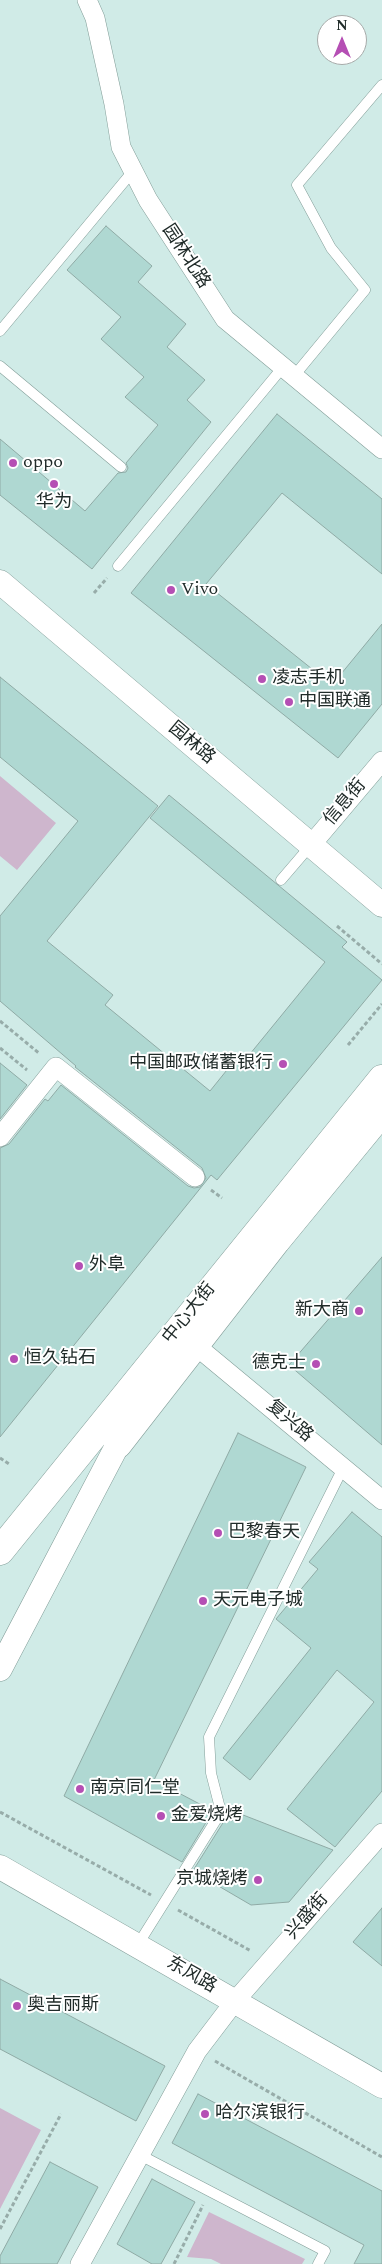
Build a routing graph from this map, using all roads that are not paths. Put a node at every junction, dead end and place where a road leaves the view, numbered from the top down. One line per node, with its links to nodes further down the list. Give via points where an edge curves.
1 (88, 0): 3 (street, 园林北路, via 97,28 121,147)
2 (382, 85): 6 (lane, via 297,185 331,248 364,290)
3 (133, 171): 4 (lane); 6 (street, 园林北路, via 224,319)
4 (0, 331)
5 (0, 366): 8 (lane)
6 (288, 371): 7 (street, 园林北路); 9 (lane)
7 (382, 449)
8 (121, 467)
9 (118, 566)
10 (0, 582): 12 (street, 园林路)
11 (382, 761): 12 (street, 信息街)
12 (311, 845): 13 (lane); 14 (street, 园林路)
13 (281, 880)
14 (382, 905)
15 (382, 1079): 23 (main road, 中心大街)
16 (382, 1112): 19 (main road)
17 (0, 1137): 18 (street, via 56,1067)
18 (195, 1177)
19 (195, 1345): 20 (main road); 21 (street, 复兴路)
20 (118, 1444): 24 (street)
21 (343, 1468): 22 (street, 复兴路); 27 (lane, via 209,1737 211,1773 222,1812)
22 (382, 1500)
23 (0, 1551)
24 (0, 1669)
25 (382, 1833): 28 (street, 兴盛街)
26 (0, 1867): 27 (street, 东风路)
27 (137, 1946): 28 (street, 东风路)
28 (234, 2001): 29 (street, 东风路); 30 (street, 兴盛街, via 197,2051)
29 (382, 2086)
30 (140, 2155): 31 (street, 兴盛街); 32 (lane, via 325,2251)
31 (80, 2264)
32 (318, 2264)

